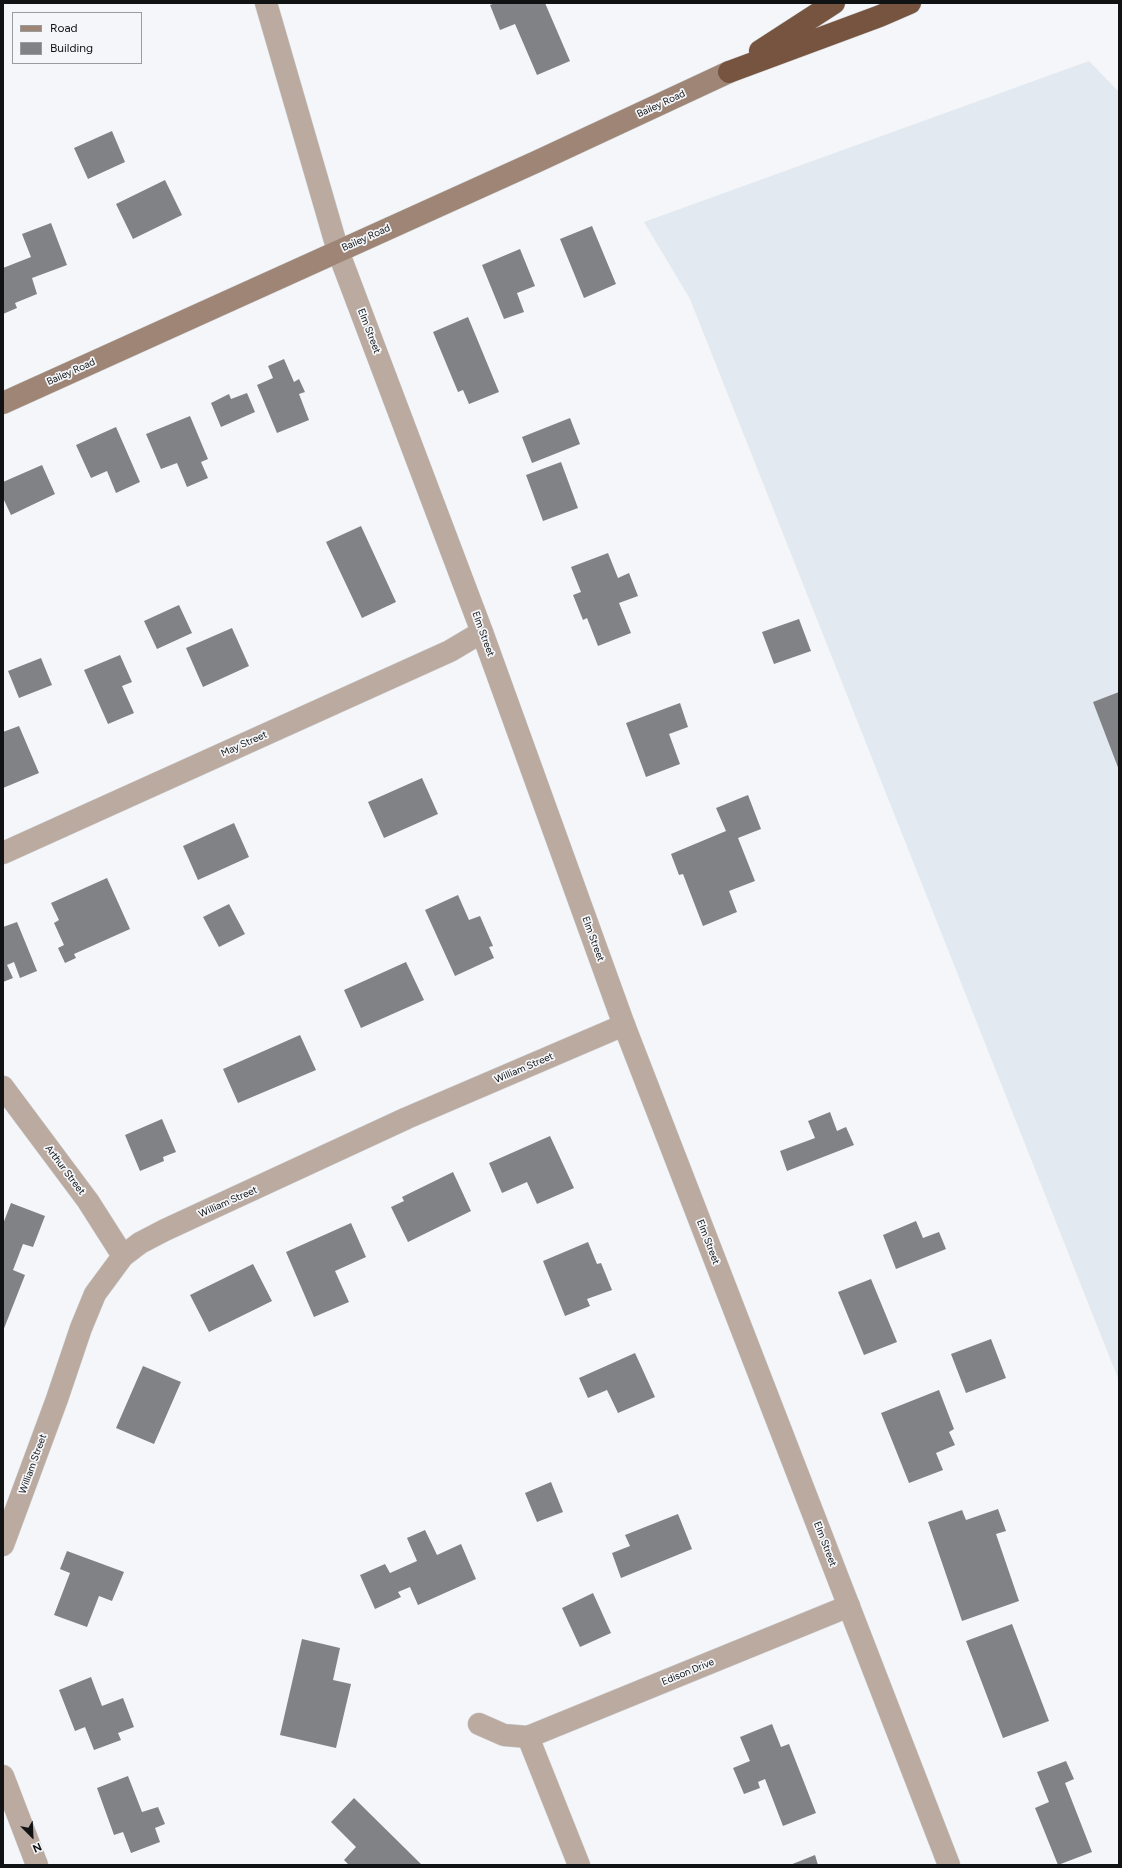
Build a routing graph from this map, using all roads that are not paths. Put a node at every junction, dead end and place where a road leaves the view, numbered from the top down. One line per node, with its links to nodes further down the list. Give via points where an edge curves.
1 (266, 3): 5 (street, Elm Street)
2 (834, 3): 4 (highway)
3 (910, 3): 4 (highway)
4 (729, 72): 5 (main road, Bailey Road)
5 (338, 251): 6 (main road, Bailey Road); 7 (street, Elm Street)
6 (3, 403)
7 (482, 632): 8 (street, May Street, via 450,651); 9 (street, Elm Street)
8 (3, 853)
9 (624, 1024): 11 (street, William Street, via 407,1118 165,1230); 13 (street, Elm Street)
10 (3, 1087): 11 (street, Arthur Street, via 88,1201)
11 (122, 1256): 12 (street, William Street, via 95,1294 81,1328)
12 (3, 1545)
13 (849, 1606): 15 (street, Edison Drive); 19 (street, Elm Street)
14 (479, 1724): 15 (street, Edison Drive, via 504,1735)
15 (528, 1736): 18 (street)
16 (3, 1776): 17 (street)
17 (37, 1865)
18 (579, 1865)
19 (949, 1865)

